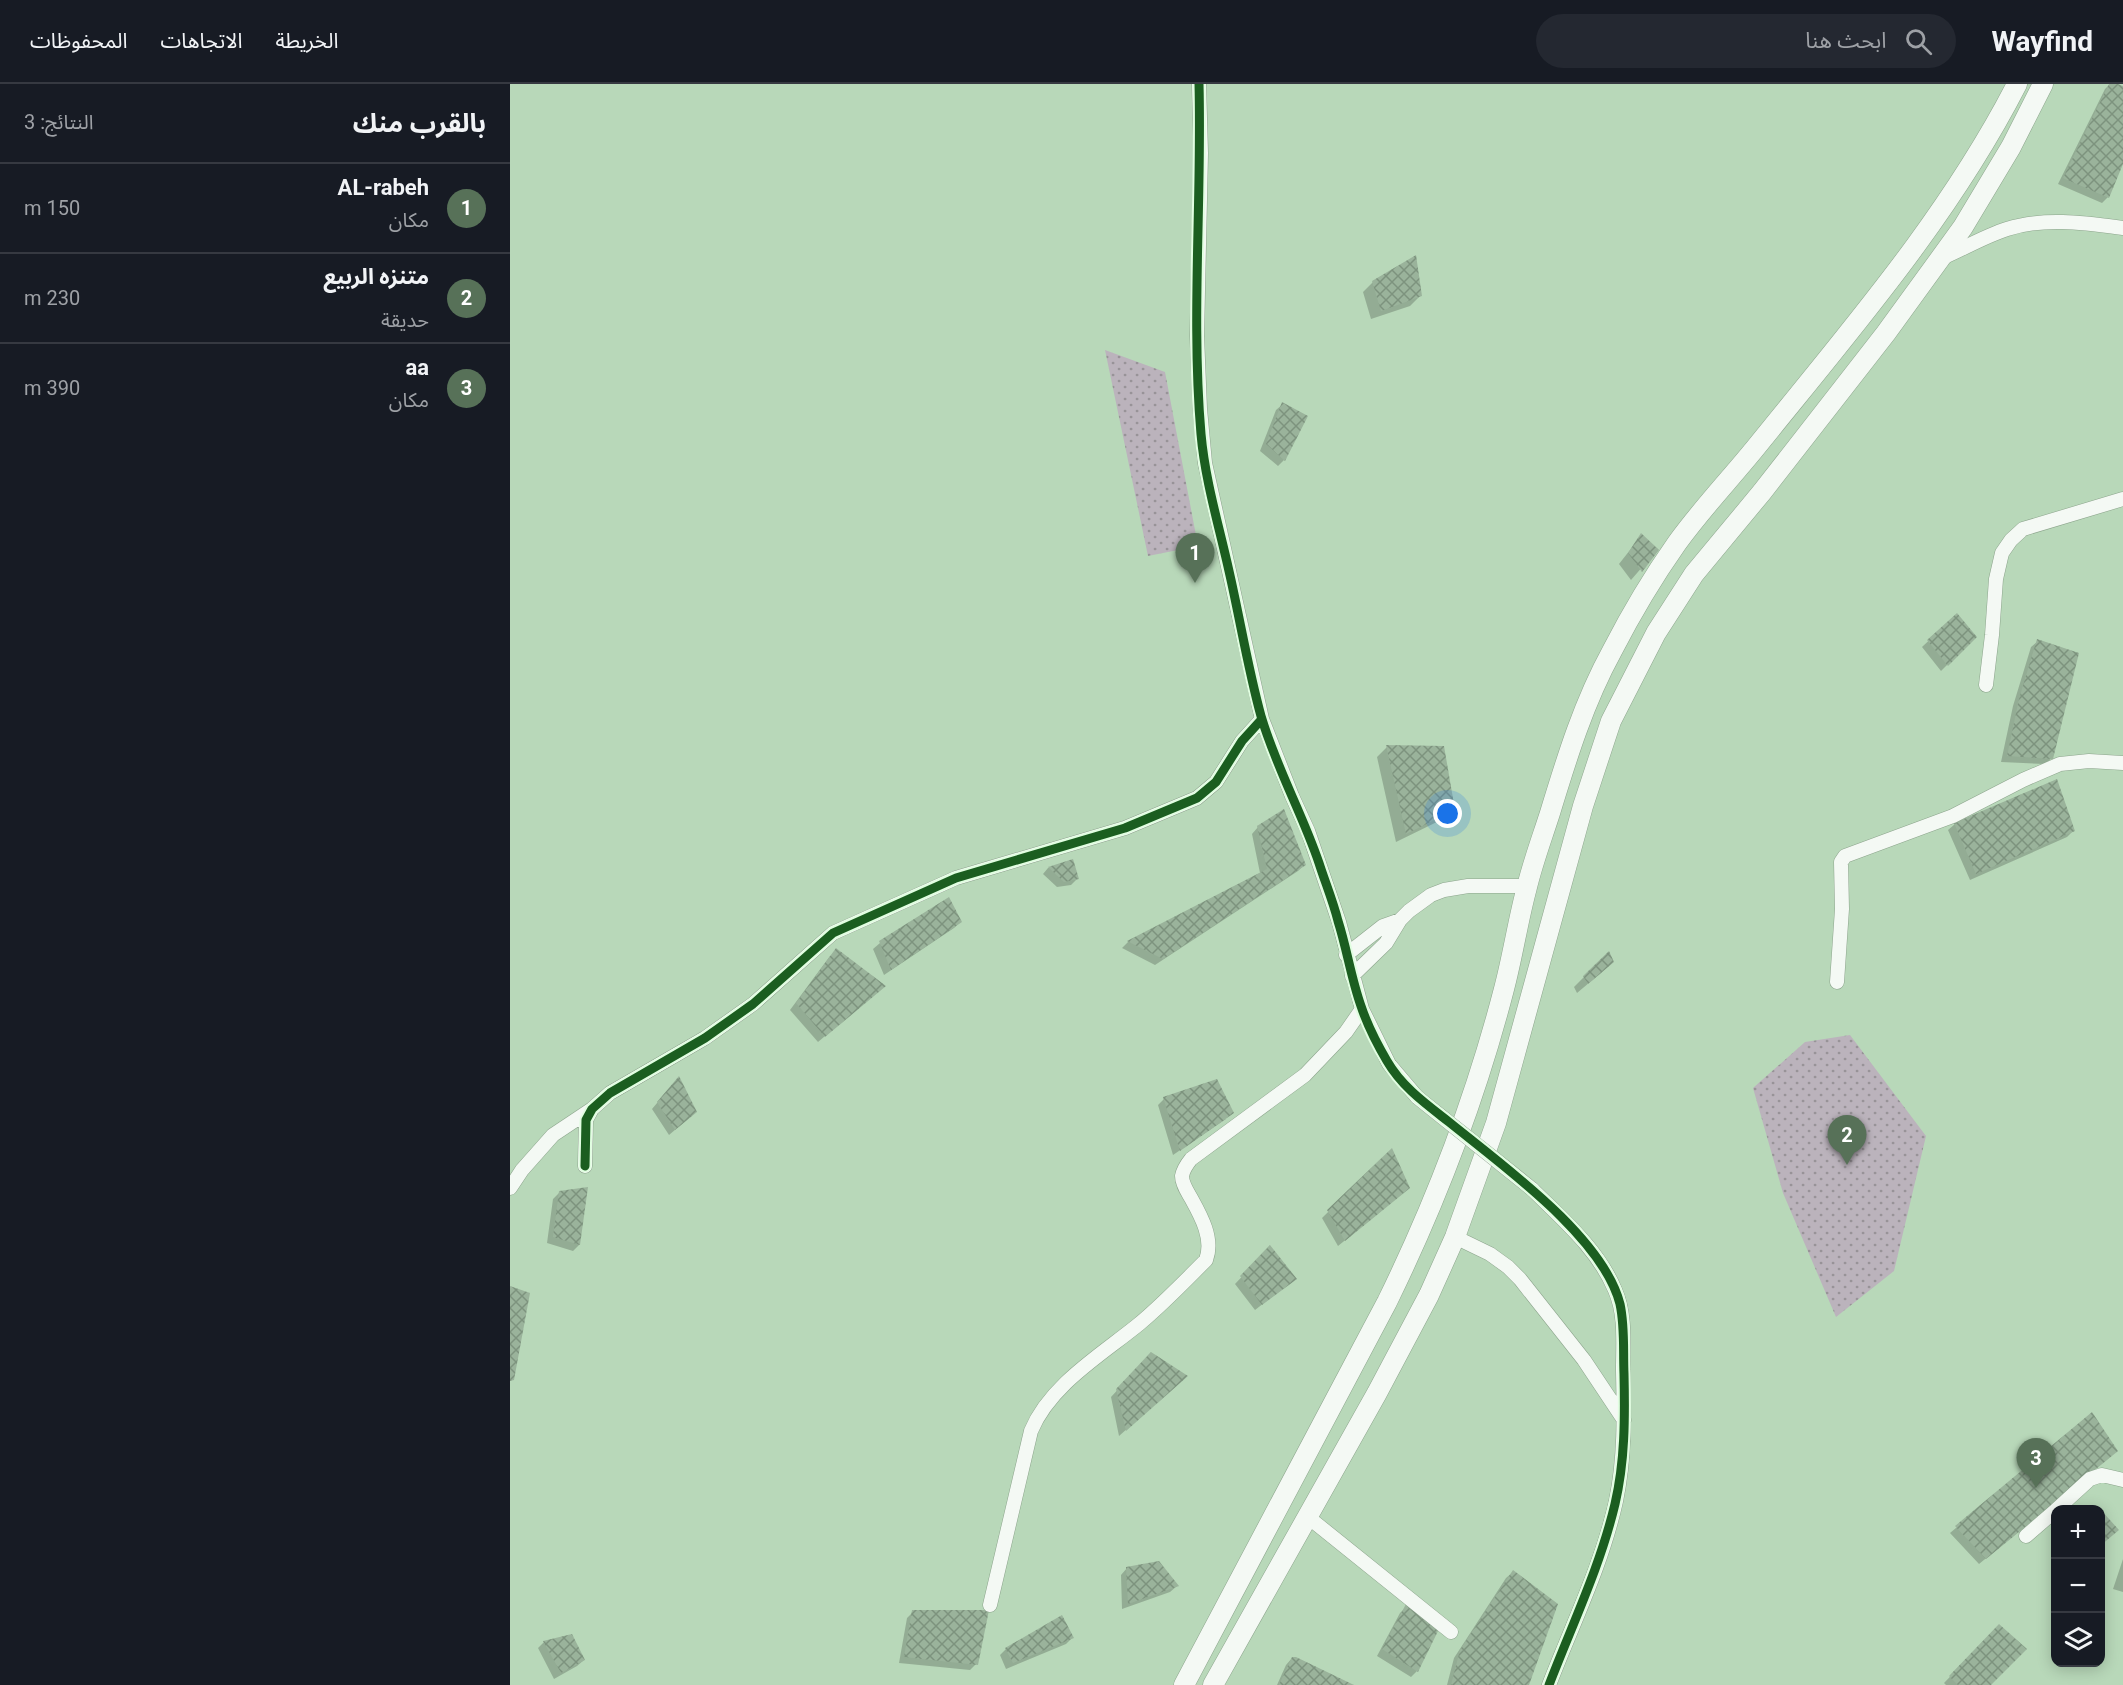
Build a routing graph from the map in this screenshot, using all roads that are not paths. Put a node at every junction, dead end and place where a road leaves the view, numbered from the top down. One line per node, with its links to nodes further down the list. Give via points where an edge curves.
1 (1199, 84): 10 (street, via 1197,336 1202,435)
2 (2017, 84): 7 (main road, via 1950,199 1917,244)
3 (2043, 84): 5 (main road, via 2011,147)
4 (2123, 228): 5 (street, via 2077,222 2021,226)
5 (1942, 258): 8 (main road)
6 (2123, 499): 9 (street, via 2023,529 2011,540 2002,553 1996,579)
7 (1706, 506): 8 (main road); 12 (main road, via 1642,597 1593,687)
8 (1734, 526): 21 (main road, via 1687,584 1656,633 1611,721 1582,806 1496,1123)
9 (1986, 685)
10 (1262, 719): 14 (street, via 1308,831); 18 (street, via 1242,741 1216,782 1197,798 1125,828 956,878 833,933 753,1005 705,1038 609,1093)
11 (2123, 763): 16 (street, via 2060,764 1953,816 1845,856 1840,862 1842,909)
12 (1527, 886): 13 (street, via 1444,890 1419,902); 30 (main road, via 1505,987 1442,1182 1341,1392)
13 (1400, 920): 14 (street, via 1383,926); 15 (street, via 1386,943)
14 (1346, 955): 15 (street)
15 (1352, 976): 17 (street)
16 (1837, 982)
17 (1362, 1009): 22 (street, bridge, via 1389,1064 1417,1097 1532,1189 1590,1248 1616,1290 1624,1327); 28 (street, via 1305,1075 1186,1166 1183,1184 1201,1216 1209,1244 1206,1260 1141,1323 1064,1383 1035,1421)
18 (592, 1109): 19 (street, via 586,1120); 20 (street, via 553,1135)
19 (585, 1166)
20 (510, 1188)
21 (1455, 1237): 22 (street, via 1490,1254 1520,1280 1584,1360); 26 (main road, via 1388,1374)
22 (1625, 1422): 32 (street, via 1621,1473 1608,1531)
23 (2123, 1480): 24 (street, via 2102,1476 2090,1479)
24 (2061, 1505)
25 (2051, 1514): 27 (street)
26 (1308, 1517): 29 (street); 31 (main road)
27 (2026, 1536)
28 (990, 1605)
29 (1450, 1632)
30 (1184, 1685)
31 (1214, 1685)
32 (1549, 1685)

